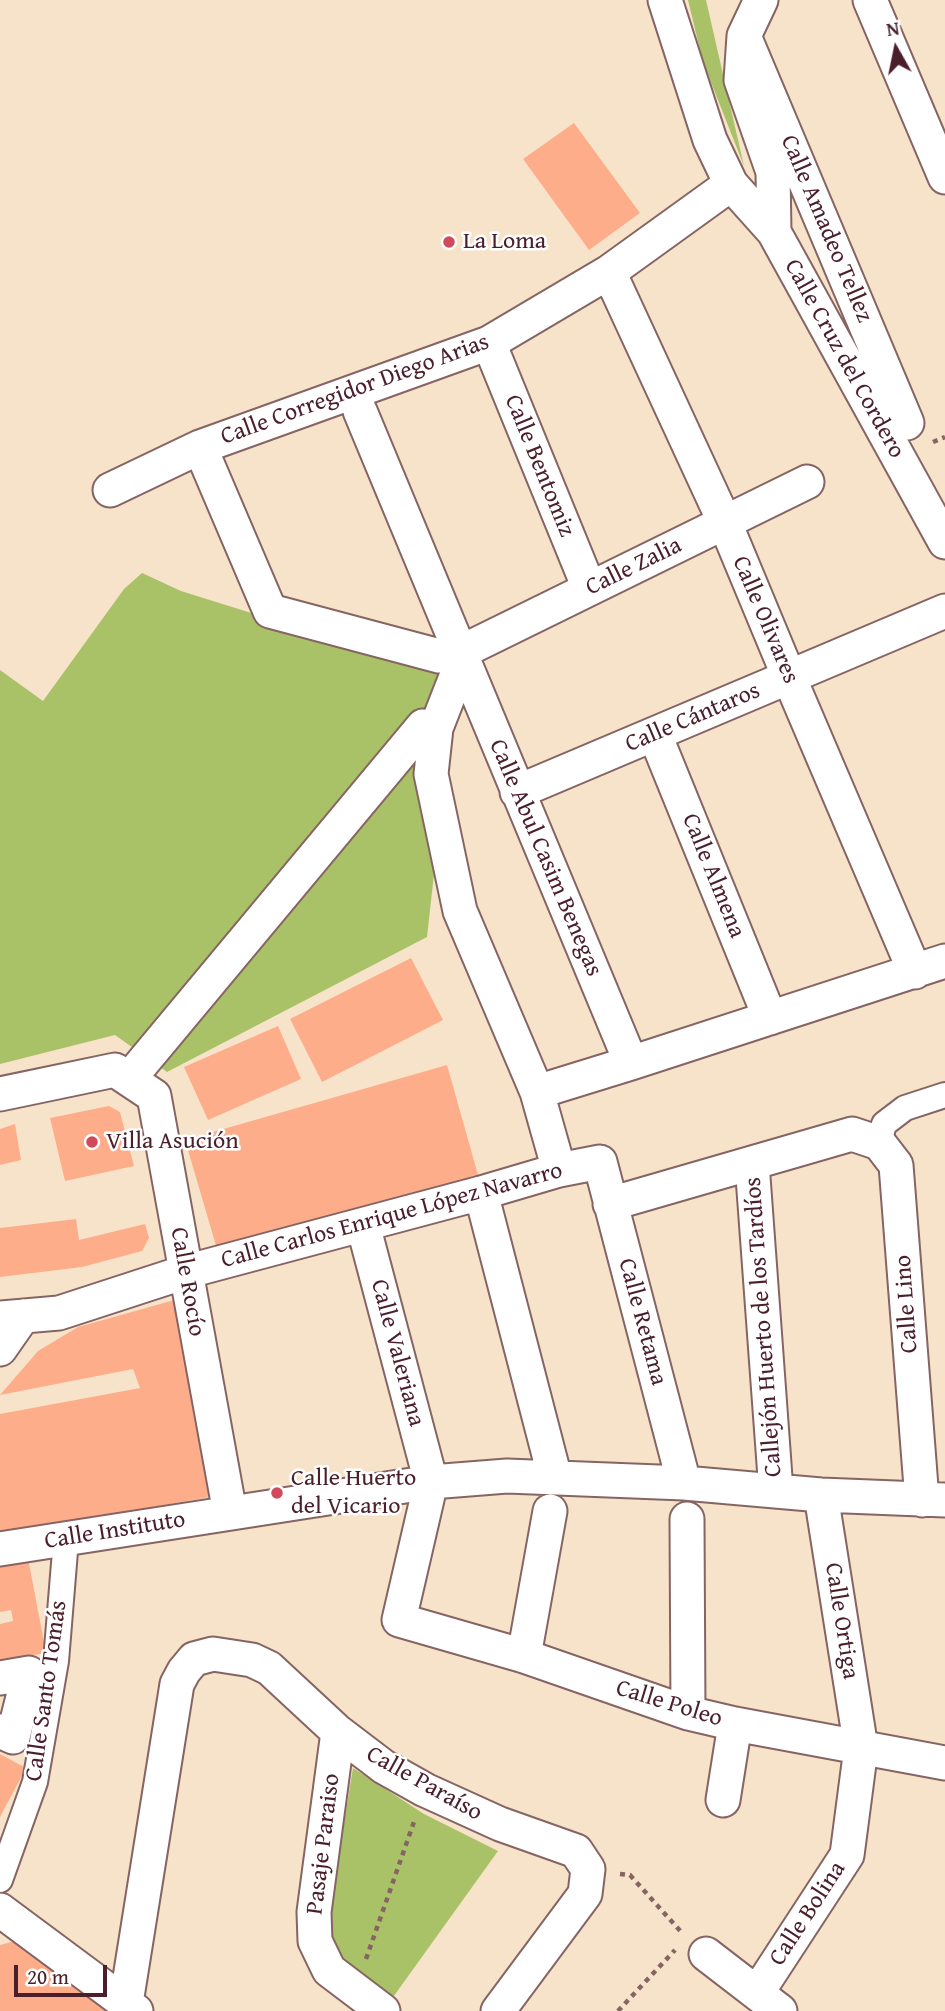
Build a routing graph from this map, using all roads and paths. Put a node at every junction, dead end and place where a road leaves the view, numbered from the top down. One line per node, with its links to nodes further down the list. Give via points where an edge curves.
1 (665, 0): 6 (street, Calle Cruz del Cordero, via 710,140)
2 (761, 0): 4 (street, Calle Amadeo Tellez)
3 (870, 0): 5 (street)
4 (744, 36): 7 (street, Calle Amadeo Tellez, via 741,80 773,172); 11 (street, Calle Amadeo Tellez)
5 (945, 177)
6 (731, 184): 7 (street, Calle Cruz del Cordero); 8 (street, Calle Corregidor Diego Arias)
7 (774, 232): 16 (street, Calle Cruz del Cordero)
8 (609, 272): 9 (street, Calle Corregidor Diego Arias); 15 (street, Calle Olivares)
9 (489, 343): 12 (street, Calle Corregidor Diego Arias); 17 (street, Calle Bentomiz)
10 (360, 411): 19 (street, Calle Abul Casim Benegas)
11 (907, 422)
12 (200, 447): 14 (street, Calle Corregidor Diego Arias); 19 (street, via 270,611 439,656)
13 (807, 482): 15 (street, Calle Zalia)
14 (110, 490)
15 (725, 523): 17 (street, Calle Zalia); 20 (street, Calle Olivares)
16 (945, 542)
17 (589, 588): 19 (street, Calle Zalia)
18 (945, 611): 20 (street, Calle Cántaros)
19 (462, 656): 23 (street, Calle Abul Casim Benegas); 28 (street, via 436,728 431,774 460,911)
20 (789, 677): 22 (street, Calle Cántaros); 24 (street, Calle Olivares)
21 (423, 726): 27 (street)
22 (655, 735): 23 (street, Calle Cántaros); 25 (street, Calle Almena)
23 (517, 792): 26 (street, Calle Abul Casim Benegas)
24 (930, 967): 25 (street)
25 (770, 1018): 26 (street)
26 (631, 1063): 28 (street)
27 (122, 1074): 29 (street); 38 (street, Calle Rocío, via 154,1096)
28 (537, 1091): 34 (street)
29 (0, 1094)
30 (945, 1095): 31 (street, via 905,1108)
31 (865, 1138): 33 (street); 46 (street, Calle Lino, via 897,1165)
32 (600, 1162): 34 (street, Calle Carlos Enrique López Navarro); 36 (street, Calle Retama)
33 (752, 1163): 36 (street); 44 (street, Callejón Huerto de los Tardíos)
34 (559, 1170): 35 (street, Calle Carlos Enrique López Navarro)
35 (481, 1193): 37 (street, Calle Carlos Enrique López Navarro); 41 (street)
36 (610, 1204): 43 (street, Calle Retama)
37 (363, 1225): 38 (street, Calle Carlos Enrique López Navarro); 42 (street, Calle Valeriana)
38 (185, 1272): 39 (street, Calle Carlos Enrique López Navarro, via 58,1313); 48 (street, Calle Rocío)
39 (12, 1317): 40 (street)
40 (0, 1349)
41 (555, 1478): 42 (street, via 507,1476); 43 (street)
42 (431, 1482): 48 (street); 52 (street, Calle Poleo, via 399,1620)
43 (684, 1483): 44 (street)
44 (776, 1491): 45 (street)
45 (821, 1495): 46 (street); 58 (street, Calle Ortiga)
46 (934, 1500)
47 (550, 1511): 52 (street)
48 (230, 1513): 50 (street, Calle Instituto)
49 (687, 1519): 54 (street)
50 (66, 1539): 51 (street, Calle Instituto); 63 (street, Calle Santo Tomás, via 56,1661 35,1782)
51 (0, 1549)
52 (524, 1656): 54 (street, Calle Poleo)
53 (0, 1678): 56 (street, via 29,1673 13,1737)
54 (688, 1713): 55 (street, Calle Poleo)
55 (735, 1724): 58 (street, Calle Poleo); 61 (street)
56 (0, 1731)
57 (338, 1732): 60 (street, Calle Paraíso, via 384,1767); 66 (street, Pasaje Paraiso, via 314,1912 315,1941 329,1970); 68 (street, Calle Paraíso, via 269,1668 252,1660 213,1654 194,1659 184,1671 177,1684)
58 (860, 1748): 59 (street, Calle Poleo); 67 (street, Calle Bolina, via 847,1854)
59 (945, 1763)
60 (425, 1790): 66 (path); 70 (street, Calle Paraíso, via 576,1852 588,1870 585,1894)
61 (723, 1800)
62 (630, 1875): 65 (path)
63 (0, 1880)
64 (0, 1910): 68 (street)
65 (696, 1946): 67 (street, Calle Bolina); 71 (path)
66 (356, 1990): 69 (street, Pasaje Paraiso)
67 (769, 2002)
68 (131, 2007)
69 (383, 2011)
70 (498, 2011)
71 (618, 2011)

